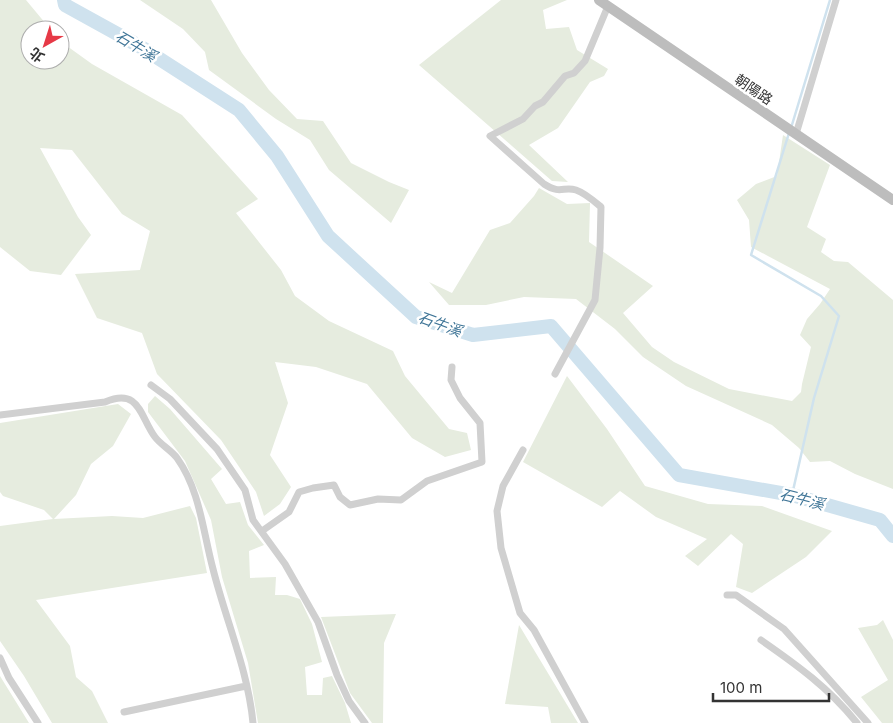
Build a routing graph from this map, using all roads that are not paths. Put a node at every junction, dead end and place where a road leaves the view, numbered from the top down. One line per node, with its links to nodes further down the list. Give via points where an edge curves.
1 (599, 0): 3 (main road, 朝陽路)
2 (836, 0): 4 (street)
3 (608, 6): 4 (main road, 朝陽路); 7 (street, via 585,61 565,76 523,119 490,136 544,184 554,190 576,190 600,207 595,300)
4 (796, 134): 5 (main road, 朝陽路)
5 (893, 200)
6 (452, 367): 11 (street, via 451,380 460,398 480,423 482,462 427,481 401,500 350,505 340,497 334,485 300,492 290,512)
7 (556, 374)
8 (151, 385): 11 (street, via 170,399 217,449 245,490 253,520)
9 (0, 415): 15 (street, via 105,402 116,397 131,401 140,408 155,437 177,458 192,487)
10 (523, 450): 20 (street, via 503,486 499,503 501,548 520,613 534,630)
11 (262, 531): 19 (street, via 318,622 341,684)
12 (727, 595): 22 (street, via 736,595 784,629)
13 (761, 640): 21 (street, via 811,676 841,703)
14 (0, 658): 17 (street)
15 (246, 686): 16 (street); 18 (street)
16 (124, 712)
17 (38, 723)
18 (254, 723)
19 (365, 723)
20 (585, 723)
21 (857, 723)
22 (868, 723)

